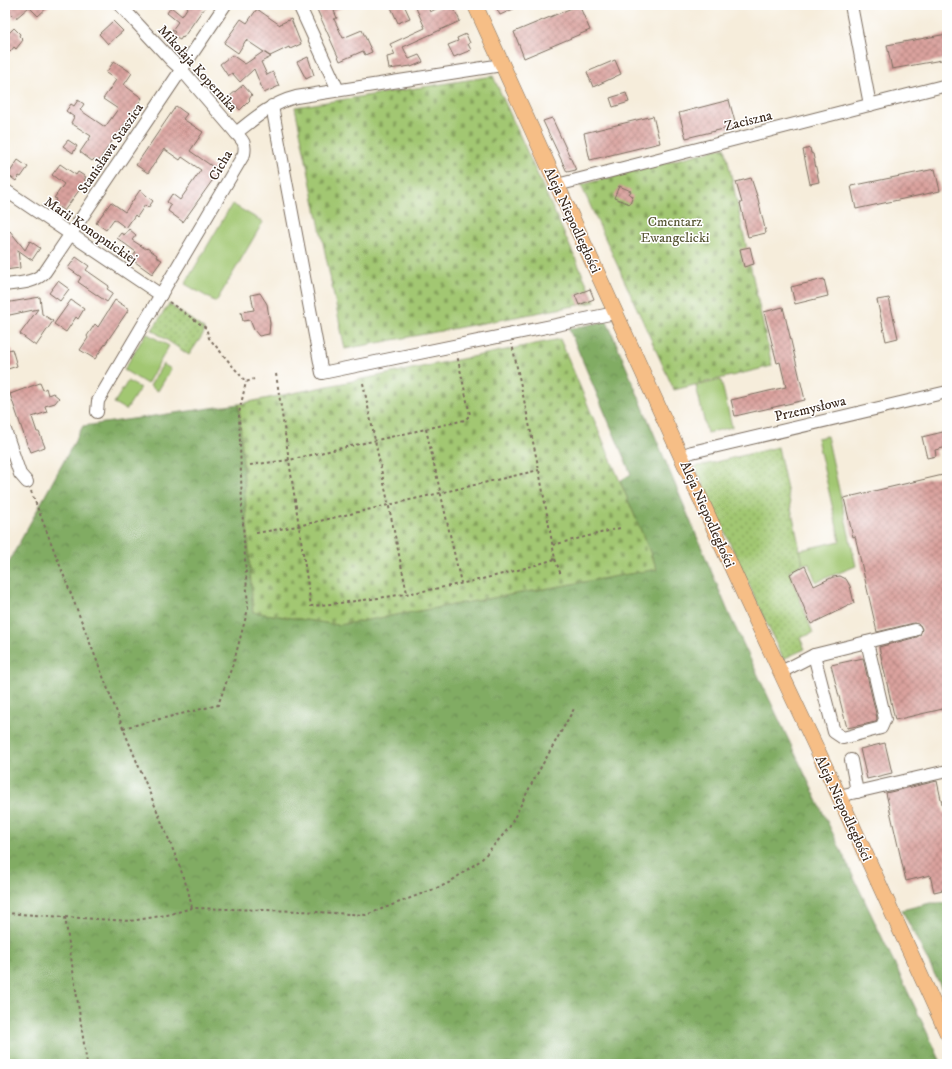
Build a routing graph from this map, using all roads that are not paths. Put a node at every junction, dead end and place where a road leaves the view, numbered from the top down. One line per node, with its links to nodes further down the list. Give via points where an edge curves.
1 (120, 5): 7 (street, Mikołaja Kopernika)
2 (225, 5): 7 (street, Stanisława Staszica)
3 (299, 5): 9 (street)
4 (475, 5): 6 (main road, Aleja Niepodległości)
5 (851, 5): 10 (street)
6 (502, 65): 9 (street, Cicha); 13 (main road, Aleja Niepodległości)
7 (181, 70): 12 (street, Mikołaja Kopernika); 15 (street, Stanisława Staszica)
8 (947, 85): 10 (street, Zaciszna)
9 (338, 90): 11 (street, Cicha, via 296,97)
10 (870, 104): 13 (street, Zaciszna)
11 (272, 106): 12 (street, Cicha); 18 (street, via 322,373)
12 (236, 132): 17 (street, Cicha, via 246,147 244,154)
13 (557, 185): 18 (main road, Aleja Niepodległości)
14 (5, 190): 15 (street, Marii Konopnickiej)
15 (70, 234): 16 (street, Stanisława Staszica, via 41,276 35,280); 17 (street, Marii Konopnickiej)
16 (5, 285)
17 (164, 298): 20 (street, Cicha, via 98,401)
18 (615, 313): 22 (main road, Aleja Niepodległości)
19 (947, 392): 22 (street, Przemysłowa)
20 (97, 412)
21 (5, 430): 23 (street, via 20,474)
22 (681, 456): 27 (main road, Aleja Niepodległości)
23 (27, 482)
24 (915, 630): 25 (street)
25 (867, 642): 26 (street); 26 (street, via 885,719 881,728 842,738 834,732)
26 (814, 655): 27 (street)
27 (781, 672): 31 (main road, Aleja Niepodległości)
28 (851, 760): 30 (street)
29 (947, 771): 30 (street)
30 (856, 792): 31 (street)
31 (839, 796): 32 (main road, Aleja Niepodległości)
32 (946, 1025)

